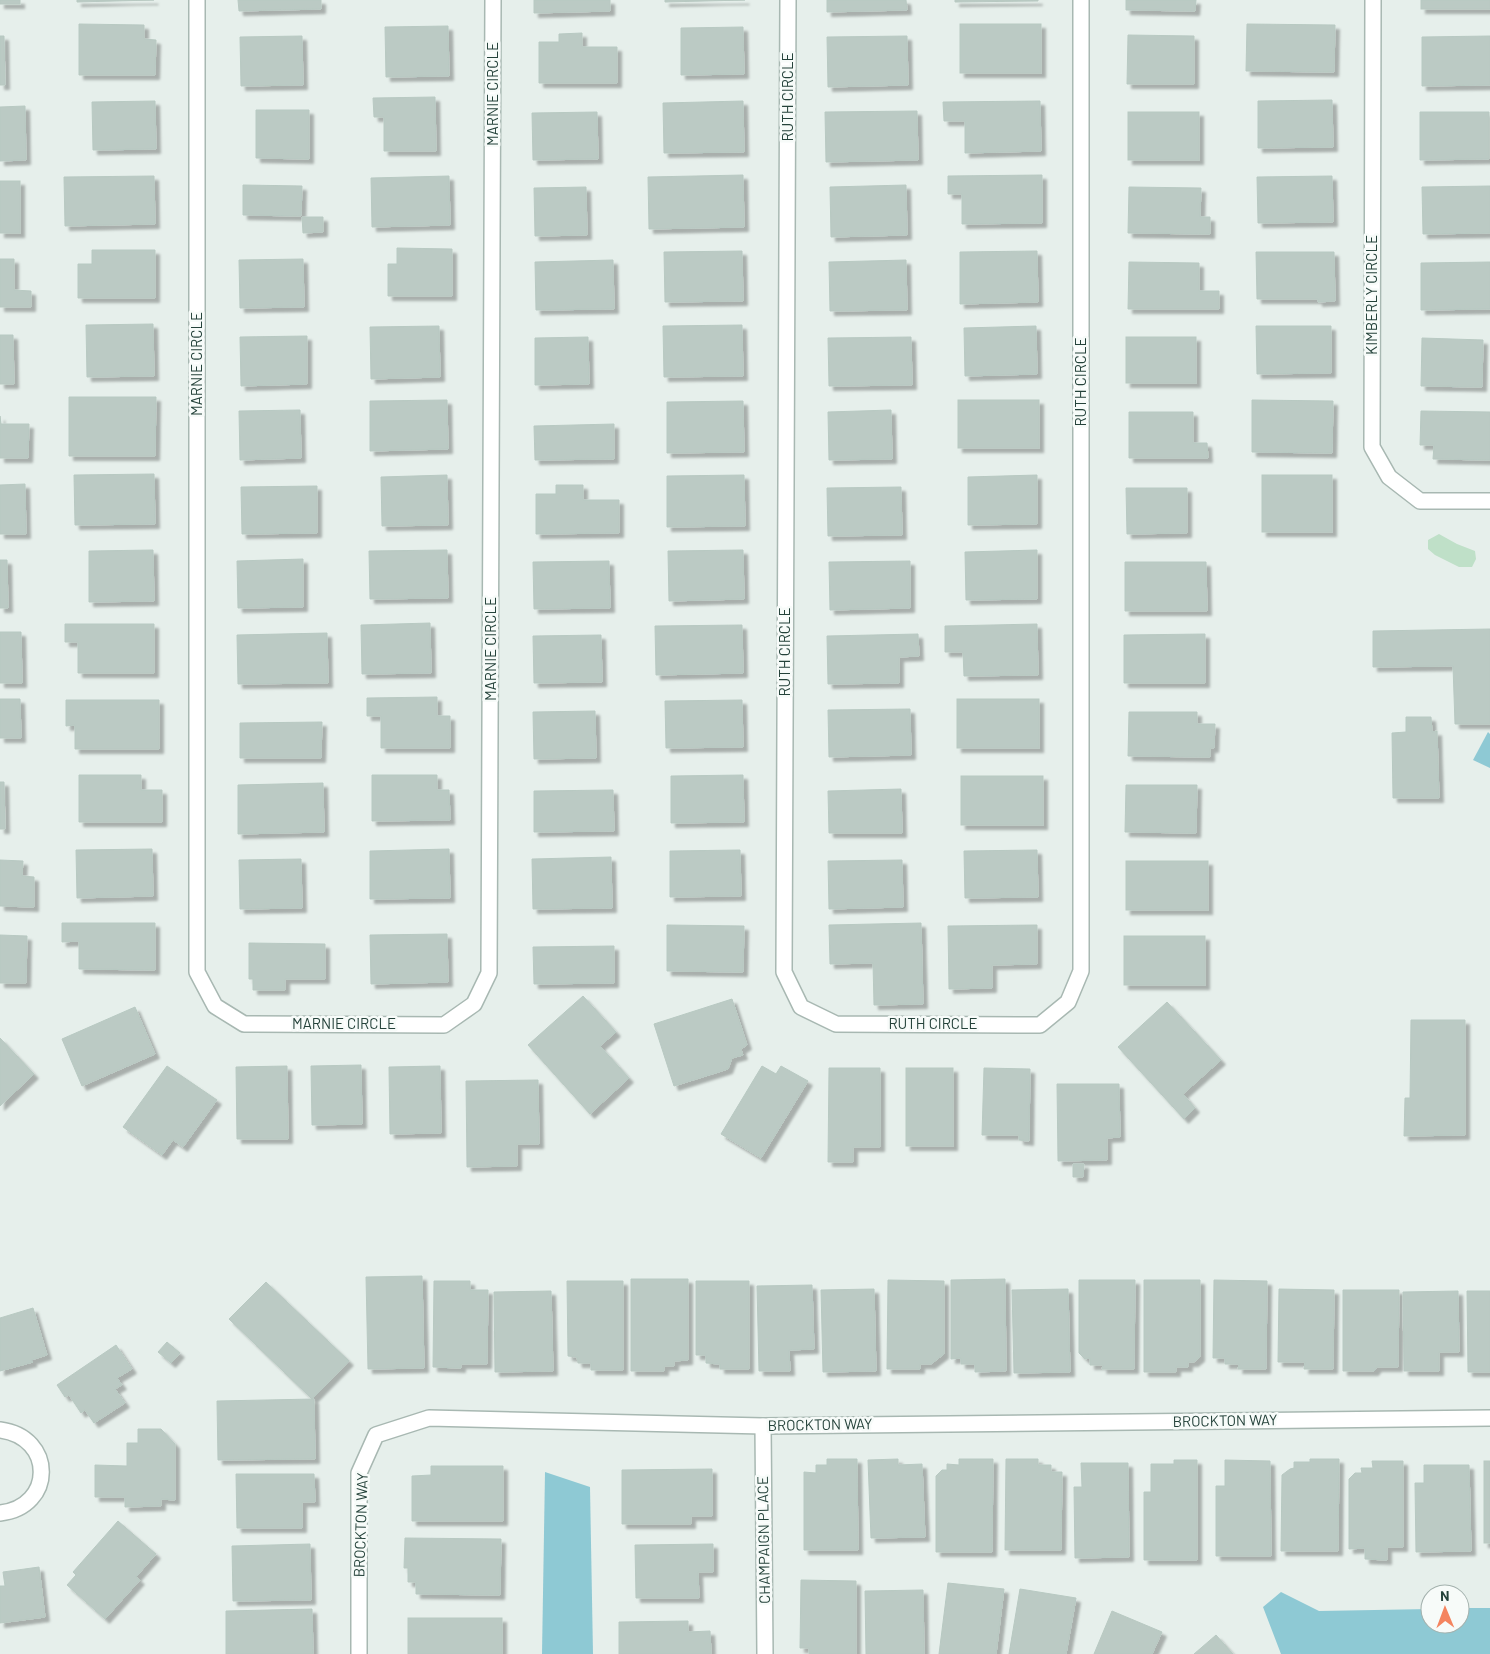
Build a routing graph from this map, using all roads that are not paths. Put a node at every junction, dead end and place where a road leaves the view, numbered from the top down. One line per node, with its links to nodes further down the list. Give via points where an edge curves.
1 (197, 0): 2 (street, MARNIE CIRCLE, via 198,972 215,1006 244,1024 444,1025 474,1004 490,973)
2 (493, 0)
3 (788, 0): 4 (street, RUTH CIRCLE, via 784,972 800,1007 836,1024 1040,1025 1068,1002 1081,971)
4 (1081, 0)
5 (1373, 0): 6 (street, KIMBERLY CIRCLE, via 1372,447 1389,477 1420,501)
6 (1490, 502)
7 (1490, 1418): 8 (street, BROCKTON WAY)
8 (763, 1426): 11 (street, BROCKTON WAY, via 429,1418 376,1435 359,1473); 12 (street, CHAMPAIGN PLACE)
9 (0, 1430): 10 (street, via 12,1431 29,1442 39,1456 41,1480 31,1500 12,1512)
10 (0, 1513)
11 (359, 1654)
12 (765, 1654)

